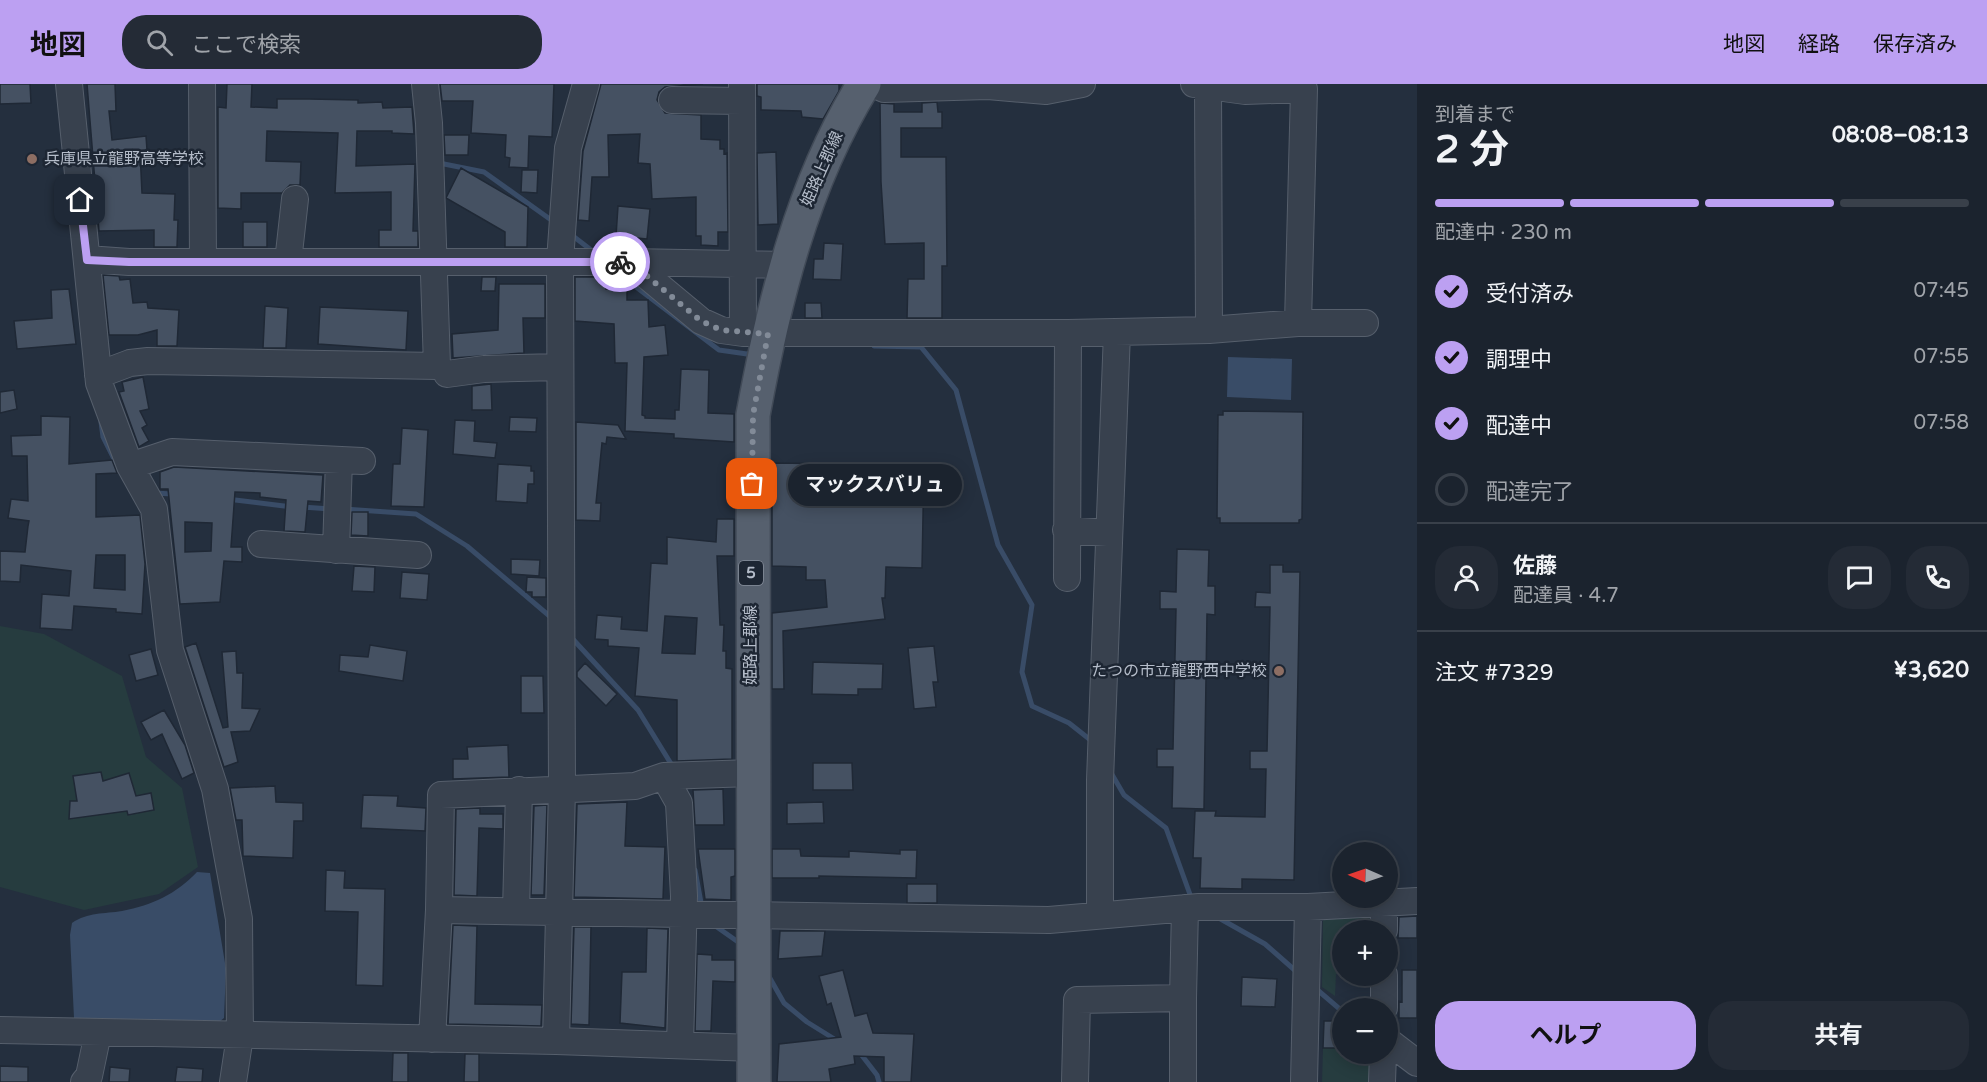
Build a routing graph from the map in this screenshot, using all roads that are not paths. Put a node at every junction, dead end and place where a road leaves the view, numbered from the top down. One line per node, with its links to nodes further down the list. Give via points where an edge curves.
1 (69, 84): 13 (street)
2 (202, 84): 15 (street)
3 (425, 84): 17 (street)
4 (585, 84): 14 (street, via 568,148)
5 (864, 84): 20 (main road, 姫路上郡線 / 5, via 806,203)
6 (873, 84): 7 (street, via 884,89 988,86 1046,91)
7 (1082, 84)
8 (1194, 84): 9 (street)
9 (1208, 85): 21 (street, via 1245,92 1304,89); 23 (street)
10 (742, 92): 11 (street); 19 (street)
11 (672, 100)
12 (295, 199): 16 (street)
13 (87, 260): 15 (street); 29 (street)
14 (560, 261): 17 (street); 18 (street); 27 (street)
15 (203, 262): 16 (street)
16 (288, 262): 17 (street)
17 (435, 262): 29 (street, via 437,366 148,361)
18 (630, 262): 19 (street); 26 (street, via 701,321 721,330)
19 (742, 263): 20 (street); 26 (street)
20 (788, 265): 26 (main road, 姫路上郡線 / 5)
21 (1298, 323): 22 (street); 23 (street)
22 (1365, 323)
23 (1209, 330): 24 (street)
24 (1117, 332): 25 (street); 32 (street)
25 (1068, 333): 26 (street); 31 (street)
26 (755, 334): 37 (main road, 姫路上郡線 / 5)
27 (560, 367): 28 (street); 39 (street)
28 (447, 374)
29 (98, 375): 30 (street)
30 (130, 466): 34 (street, via 172,452 350,461); 55 (street, via 154,509 171,650 215,789 239,919)
31 (1066, 530): 32 (street); 36 (street)
32 (1108, 533): 51 (street)
33 (261, 544): 34 (street)
34 (336, 550): 35 (street)
35 (418, 555)
36 (1067, 578)
37 (752, 774): 38 (street); 50 (main road, 姫路上郡線 / 5)
38 (664, 776): 39 (street, via 635,786); 49 (street, via 679,803 684,896)
39 (562, 788): 40 (street); 48 (street)
40 (519, 790): 46 (street, via 441,795); 47 (street)
41 (1417, 901): 42 (street)
42 (1398, 902)
43 (1332, 906): 44 (street)
44 (1308, 907): 45 (street); 68 (street)
45 (1185, 908): 51 (street); 52 (street)
46 (439, 910): 47 (street); 56 (street)
47 (516, 911): 48 (street)
48 (559, 912): 49 (street); 57 (street)
49 (698, 913): 50 (street); 58 (street)
50 (752, 913): 51 (street, via 1049,920); 59 (main road, 姫路上郡線 / 5)
51 (1100, 915)
52 (1183, 998): 66 (street, via 1077,1000); 67 (street)
53 (0, 1030): 54 (street)
54 (98, 1033): 55 (street); 63 (street, via 89,1076)
55 (240, 1036): 56 (street); 64 (street)
56 (432, 1039): 57 (street)
57 (556, 1041): 58 (street)
58 (680, 1046): 59 (street)
59 (754, 1048): 65 (main road, 姫路上郡線 / 5)
60 (1398, 1049): 61 (street)
61 (1417, 1063)
62 (1383, 1064): 69 (street)
63 (84, 1082)
64 (233, 1082)
65 (754, 1082)
66 (1075, 1082)
67 (1183, 1082)
68 (1304, 1082)
69 (1382, 1082)

